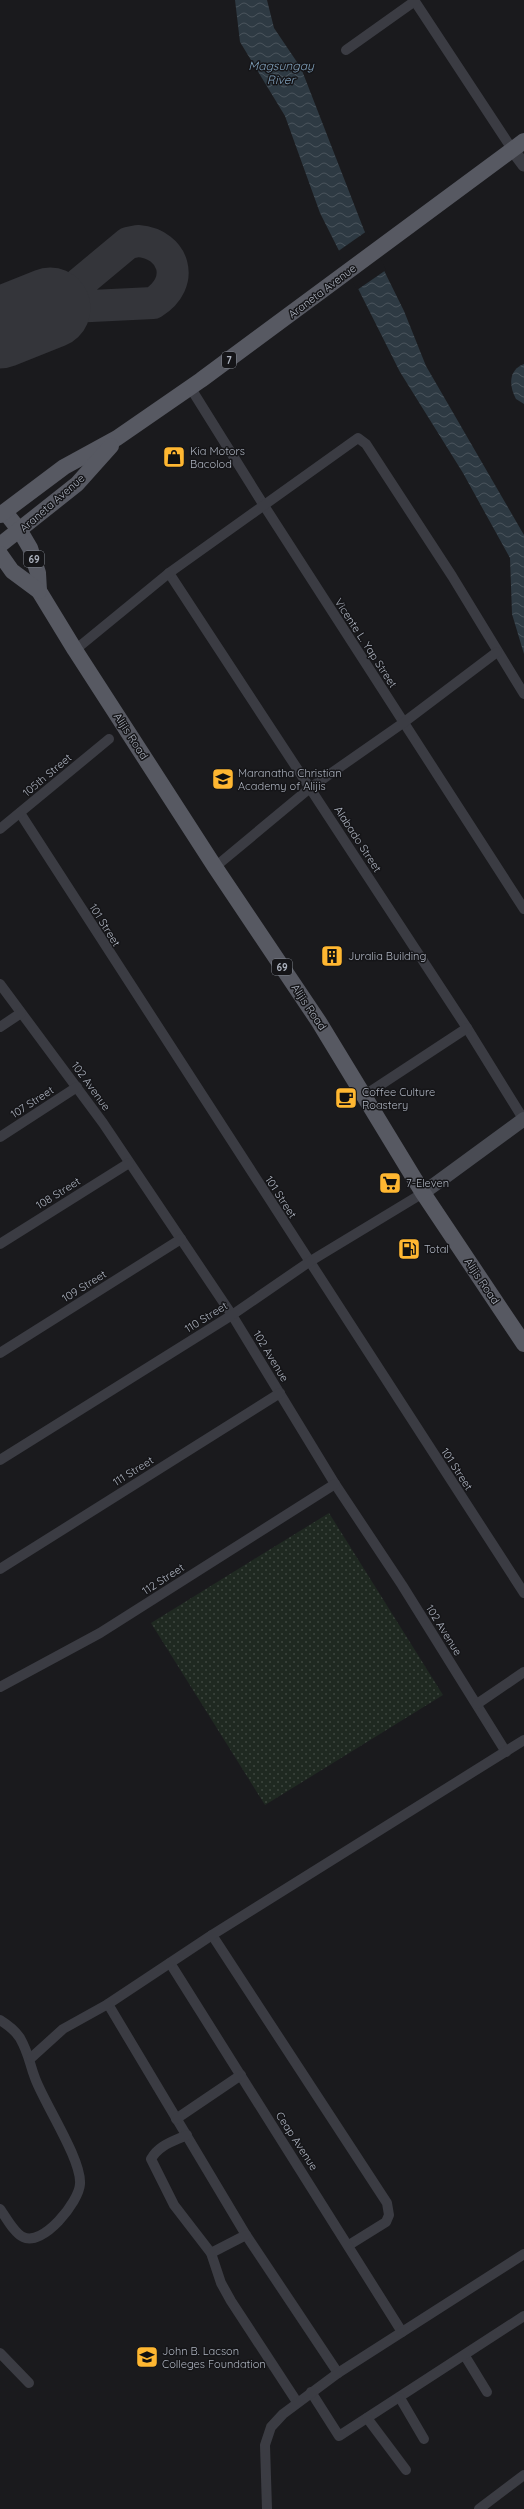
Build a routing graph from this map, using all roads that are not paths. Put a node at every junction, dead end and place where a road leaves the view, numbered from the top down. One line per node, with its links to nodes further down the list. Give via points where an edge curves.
1 (414, 1): 2 (street); 3 (street)
2 (346, 50)
3 (518, 145): 4 (street); 5 (main road, Araneta Avenue / 7)
4 (524, 165)
5 (190, 387): 6 (main road, Araneta Avenue / 7); 7 (street, Vicente L. Yap Street)
6 (117, 438): 8 (main road, Araneta Avenue / 7, via 64,467); 9 (main road, Araneta Avenue / 7, via 77,484)
7 (263, 504): 12 (street); 15 (street, via 353,440 362,440 452,576); 17 (street, Vicente L. Yap Street)
8 (3, 513): 9 (main road, Alijis Road / 69)
9 (20, 531): 10 (main road, Araneta Avenue / 7); 13 (main road, Alijis Road / 69, via 34,560)
10 (0, 545)
11 (0, 554): 13 (main road, Alijis Road / 69, via 20,578)
12 (169, 573): 14 (street); 19 (street, Alabado Street)
13 (39, 590): 14 (main road, Alijis Road / 69)
14 (75, 650): 22 (main road, Alijis Road / 69)
15 (497, 652): 16 (street); 17 (street)
16 (524, 694)
17 (403, 723): 19 (street); 23 (street, Vicente L. Yap Street)
18 (109, 739): 20 (street, 105th Street)
19 (310, 788): 22 (street); 27 (street, Alabado Street)
20 (20, 813): 21 (street, 105th Street); 36 (street, 101 Street)
21 (0, 829)
22 (215, 867): 29 (main road, Alijis Road / 69)
23 (524, 909)
24 (0, 984): 25 (street, 102 Avenue)
25 (21, 1013): 26 (street); 28 (street, 102 Avenue)
26 (0, 1026)
27 (467, 1028): 29 (street); 30 (street, Alabado Street)
28 (77, 1087): 31 (street, 107 Street); 32 (street, 102 Avenue)
29 (365, 1095): 33 (main road, Alijis Road / 69)
30 (524, 1120): 33 (main road)
31 (0, 1137)
32 (129, 1163): 34 (street, 102 Avenue); 35 (street, 108 Street)
33 (423, 1193): 36 (street, 110 Street); 38 (main road, Alijis Road / 69)
34 (181, 1239): 37 (street, 102 Avenue); 39 (street, 109 Street)
35 (0, 1244)
36 (309, 1262): 37 (street, 110 Street); 44 (street, 101 Street)
37 (232, 1314): 40 (street, 102 Avenue); 41 (street, 110 Street)
38 (524, 1344)
39 (0, 1352)
40 (280, 1393): 42 (street, 102 Avenue); 43 (street, 111 Street)
41 (0, 1460)
42 (335, 1484): 46 (street, 112 Street, via 100,1633); 47 (street, 102 Avenue, via 402,1584)
43 (0, 1569)
44 (524, 1593)
45 (524, 1672): 47 (street)
46 (0, 1687)
47 (477, 1704): 49 (street, 102 Avenue)
48 (524, 1740): 49 (street)
49 (506, 1752): 50 (street)
50 (212, 1935): 51 (street); 60 (street, via 387,2203 389,2215 386,2222)
51 (170, 1963): 52 (street); 55 (street, Ceap Avenue)
52 (108, 2004): 54 (street, via 63,2029); 56 (street)
53 (0, 2020): 54 (street, via 19,2036)
54 (31, 2058): 58 (street, via 34,2078 76,2164 81,2182 79,2192 67,2211 51,2227 40,2236 28,2239 22,2237)
55 (241, 2074): 56 (street); 60 (street, Ceap Avenue)
56 (176, 2119): 57 (street)
57 (187, 2135): 59 (street); 61 (street, via 162,2146 151,2159 174,2205)
58 (0, 2209)
59 (246, 2235): 61 (street); 67 (street)
60 (349, 2245): 64 (street, Ceap Avenue)
61 (211, 2254): 72 (street, via 221,2283)
62 (524, 2254): 64 (street)
63 (524, 2316): 66 (street)
64 (402, 2332): 67 (street)
65 (0, 2353): 68 (street)
66 (465, 2356): 70 (street); 71 (street)
67 (338, 2373): 69 (street)
68 (29, 2383)
69 (311, 2392): 72 (street); 73 (street, via 339,2436)
70 (487, 2392)
71 (400, 2398): 73 (street); 74 (street)
72 (298, 2402): 77 (street, via 272,2427 265,2445)
73 (367, 2418): 75 (street)
74 (424, 2439)
75 (406, 2470)
76 (524, 2475): 78 (street)
77 (267, 2509)
78 (479, 2509)

